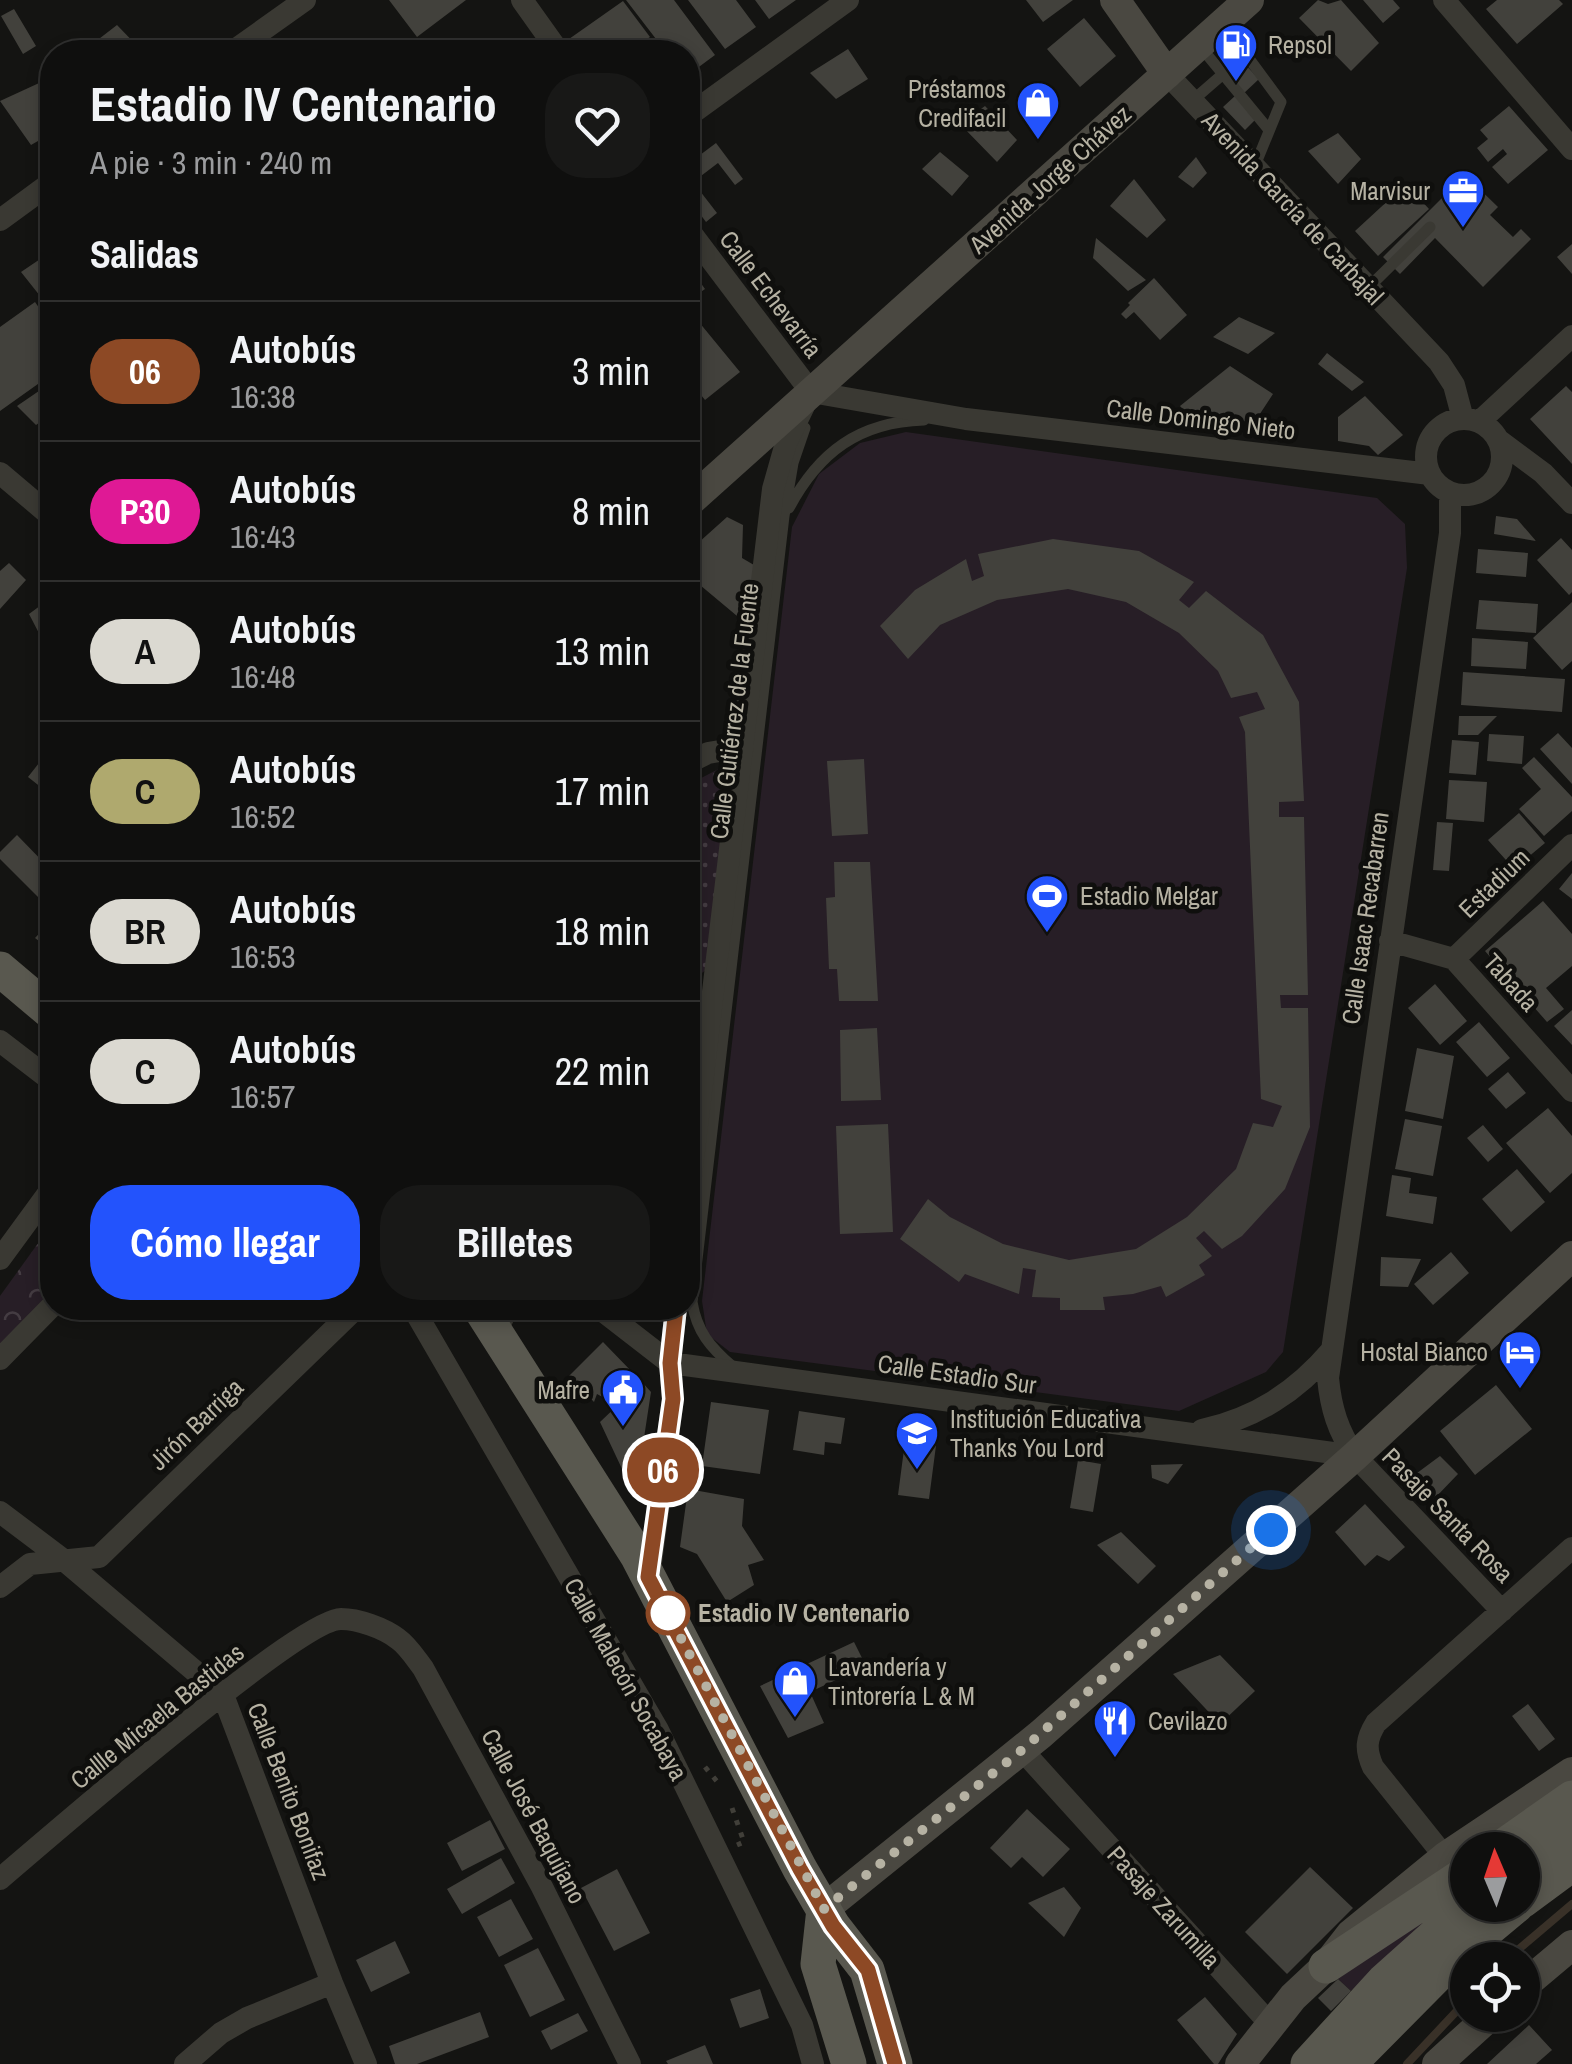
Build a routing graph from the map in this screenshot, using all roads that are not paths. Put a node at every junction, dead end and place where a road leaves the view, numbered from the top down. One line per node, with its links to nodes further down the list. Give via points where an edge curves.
1 (305, 0): 8 (street)
2 (522, 0): 9 (street)
3 (848, 0): 14 (street)
4 (1115, 0): 11 (main road, Avenida García de Carbajal)
5 (1249, 0): 7 (main road, Avenida Jorge Chávez)
6 (1444, 0): 16 (street)
7 (1224, 24): 10 (main road, Avenida Jorge Chávez); 15 (lane, via 1281,102)
8 (249, 40)
9 (550, 40)
10 (1199, 46): 11 (main road, Avenida Jorge Chávez); 12 (lane)
11 (1167, 74): 13 (street, Avenida García de Carbajal); 24 (main road, Avenida Jorge Chávez)
12 (1222, 74): 13 (lane); 15 (lane)
13 (1192, 101): 17 (street, Avenida García de Carbajal)
14 (700, 107)
15 (1269, 130): 17 (lane)
16 (1572, 150)
17 (1254, 168): 22 (street, Avenida García de Carbajal)
18 (40, 191): 19 (street)
19 (0, 220)
20 (1430, 227): 22 (lane)
21 (700, 244): 24 (street, Calle Echevarría)
22 (1368, 288): 26 (street, Avenida García de Carbajal, via 1438,362)
23 (1572, 336): 26 (street)
24 (817, 393): 25 (street, Calle Domingo Nieto); 30 (main road, Avenida Jorge Chávez); 34 (lane, Avenida Jorge Chávez); 35 (street, Calle Gutiérrez de la Fuente, via 786,442 774,490)
25 (966, 419): 29 (street, Calle Domingo Nieto); 34 (lane, Calle Domingo Nieto, via 868,429 813,468)
26 (1471, 420): 27 (street); 29 (street, via 1436,431 1428,444)
27 (1500, 441): 31 (street, via 1503,456 1492,484 1465,496); 32 (street)
28 (0, 474): 33 (street)
29 (1430, 474): 31 (street)
30 (700, 493)
31 (1450, 493): 38 (street, Calle Isaac Recabarren, via 1450,533)
32 (1572, 503)
33 (40, 508)
34 (784, 516): 47 (lane, Calle Gutiérrez de la Fuente)
35 (743, 747): 36 (street); 41 (street, Calle Gutiérrez de la Fuente)
36 (700, 757)
37 (1572, 845): 39 (street, Estadium)
38 (1390, 940): 39 (street, Tabada); 57 (street, Calle Isaac Recabarren)
39 (1454, 960): 45 (street, Tabada)
40 (0, 969): 42 (main road)
41 (700, 991)
42 (40, 1003)
43 (0, 1041): 44 (street)
44 (40, 1073)
45 (1572, 1091)
46 (40, 1204): 49 (street)
47 (700, 1234)
48 (1572, 1256): 62 (main road)
49 (0, 1259)
50 (40, 1318): 58 (street)
51 (344, 1320): 65 (street, Jirón Barriga, via 99,1557)
52 (420, 1320): 99 (street, Calle Malecón Socabaya, via 658,1730 802,2025)
53 (614, 1320): 59 (street)
54 (675, 1320): 59 (street)
55 (695, 1320): 60 (lane, Calle Gutiérrez de la Fuente, via 705,1340)
56 (507, 1322): 66 (main road)
57 (1332, 1350): 61 (street, via 1310,1376 1254,1414); 62 (street, Calle Isaac Recabarren, via 1331,1406)
58 (0, 1359)
59 (670, 1363): 60 (street, Calle Estadio Sur); 66 (street, via 673,1399)
60 (739, 1372): 61 (street, Calle Estadio Sur)
61 (1188, 1434): 62 (street, Calle Estadio Sur)
62 (1355, 1456): 68 (street, Pasaje Santa Rosa); 71 (main road)
63 (0, 1512): 65 (street, Calle Benito Bonifaz)
64 (1572, 1548): 68 (street, Pasaje Santa Rosa)
65 (65, 1560): 67 (street, Jirón Barriga, via 30,1564); 70 (street, Calle Benito Bonifaz)
66 (643, 1566): 83 (main road)
67 (0, 1588)
68 (1502, 1611): 78 (street, Pasaje Santa Rosa, via 1368,1735 1372,1766)
69 (360, 1621): 70 (street, Callle Micaela Bastidas, via 336,1619 305,1635); 98 (street, Calle José Baquíjano, via 399,1639 423,1668)
70 (223, 1695): 81 (street, Callle Micaela Bastidas); 92 (street, Calle Benito Bonifaz)
71 (1022, 1750): 83 (main road); 93 (street, Pasaje Zarumilla)
72 (1572, 1772): 75 (main road)
73 (1572, 1798): 76 (main road)
74 (1572, 1828): 77 (main road)
75 (1496, 1832)
76 (1524, 1832)
77 (1540, 1851)
78 (1450, 1857)
79 (1572, 1864): 82 (main road)
80 (1450, 1869): 89 (main road)
81 (0, 1879)
82 (1540, 1888)
83 (828, 1918): 100 (main road, via 818,1964); 101 (main road); 102 (main road, via 868,1970)
84 (1451, 1922): 95 (main road)
85 (1497, 1922): 86 (main road)
86 (1473, 1942)
87 (1572, 1945): 91 (main road)
88 (1450, 1962): 104 (main road)
89 (1326, 1966): 93 (main road)
90 (1450, 1966): 105 (main road)
91 (1540, 1972)
92 (332, 1983): 96 (street, via 247,2018); 97 (street, Calle Benito Bonifaz)
93 (1272, 2026): 95 (main road, Pasaje Zarumilla); 103 (main road)
94 (1472, 2032): 106 (main road)
95 (1302, 2060)
96 (185, 2064)
97 (366, 2064)
98 (630, 2064)
99 (813, 2064)
100 (849, 2064)
101 (862, 2064)
102 (895, 2064)
103 (1240, 2064)
104 (1349, 2064)
105 (1379, 2064)
106 (1437, 2064)

